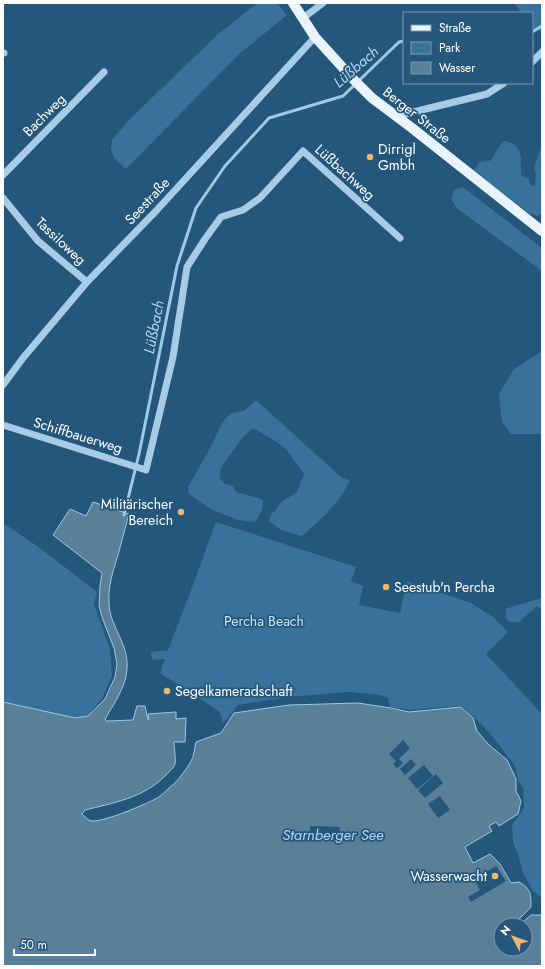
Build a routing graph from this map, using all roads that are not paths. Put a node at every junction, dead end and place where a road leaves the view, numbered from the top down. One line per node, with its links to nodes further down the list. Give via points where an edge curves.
1 (293, 3): 3 (main road, Berger Straße)
2 (323, 3): 3 (street)
3 (303, 18): 4 (main road, Berger Straße)
4 (315, 38): 9 (main road, Berger Straße, via 372,98); 14 (street, Seestraße, via 161,206)
5 (542, 52): 6 (street)
6 (533, 61)
7 (104, 72): 10 (street, Bachweg)
8 (502, 84): 9 (street, via 487,94)
9 (397, 116): 12 (main road, Berger Straße)
10 (3, 175)
11 (3, 198): 14 (street, Tassiloweg, via 38,241)
12 (542, 231)
13 (400, 238): 17 (street, Lüßbachweg, via 303,152 260,198 243,210 221,216 188,267 173,357)
14 (87, 282): 15 (street, Seestraße)
15 (3, 385)
16 (3, 425): 17 (street, Schiffbauerweg)
17 (146, 470)

